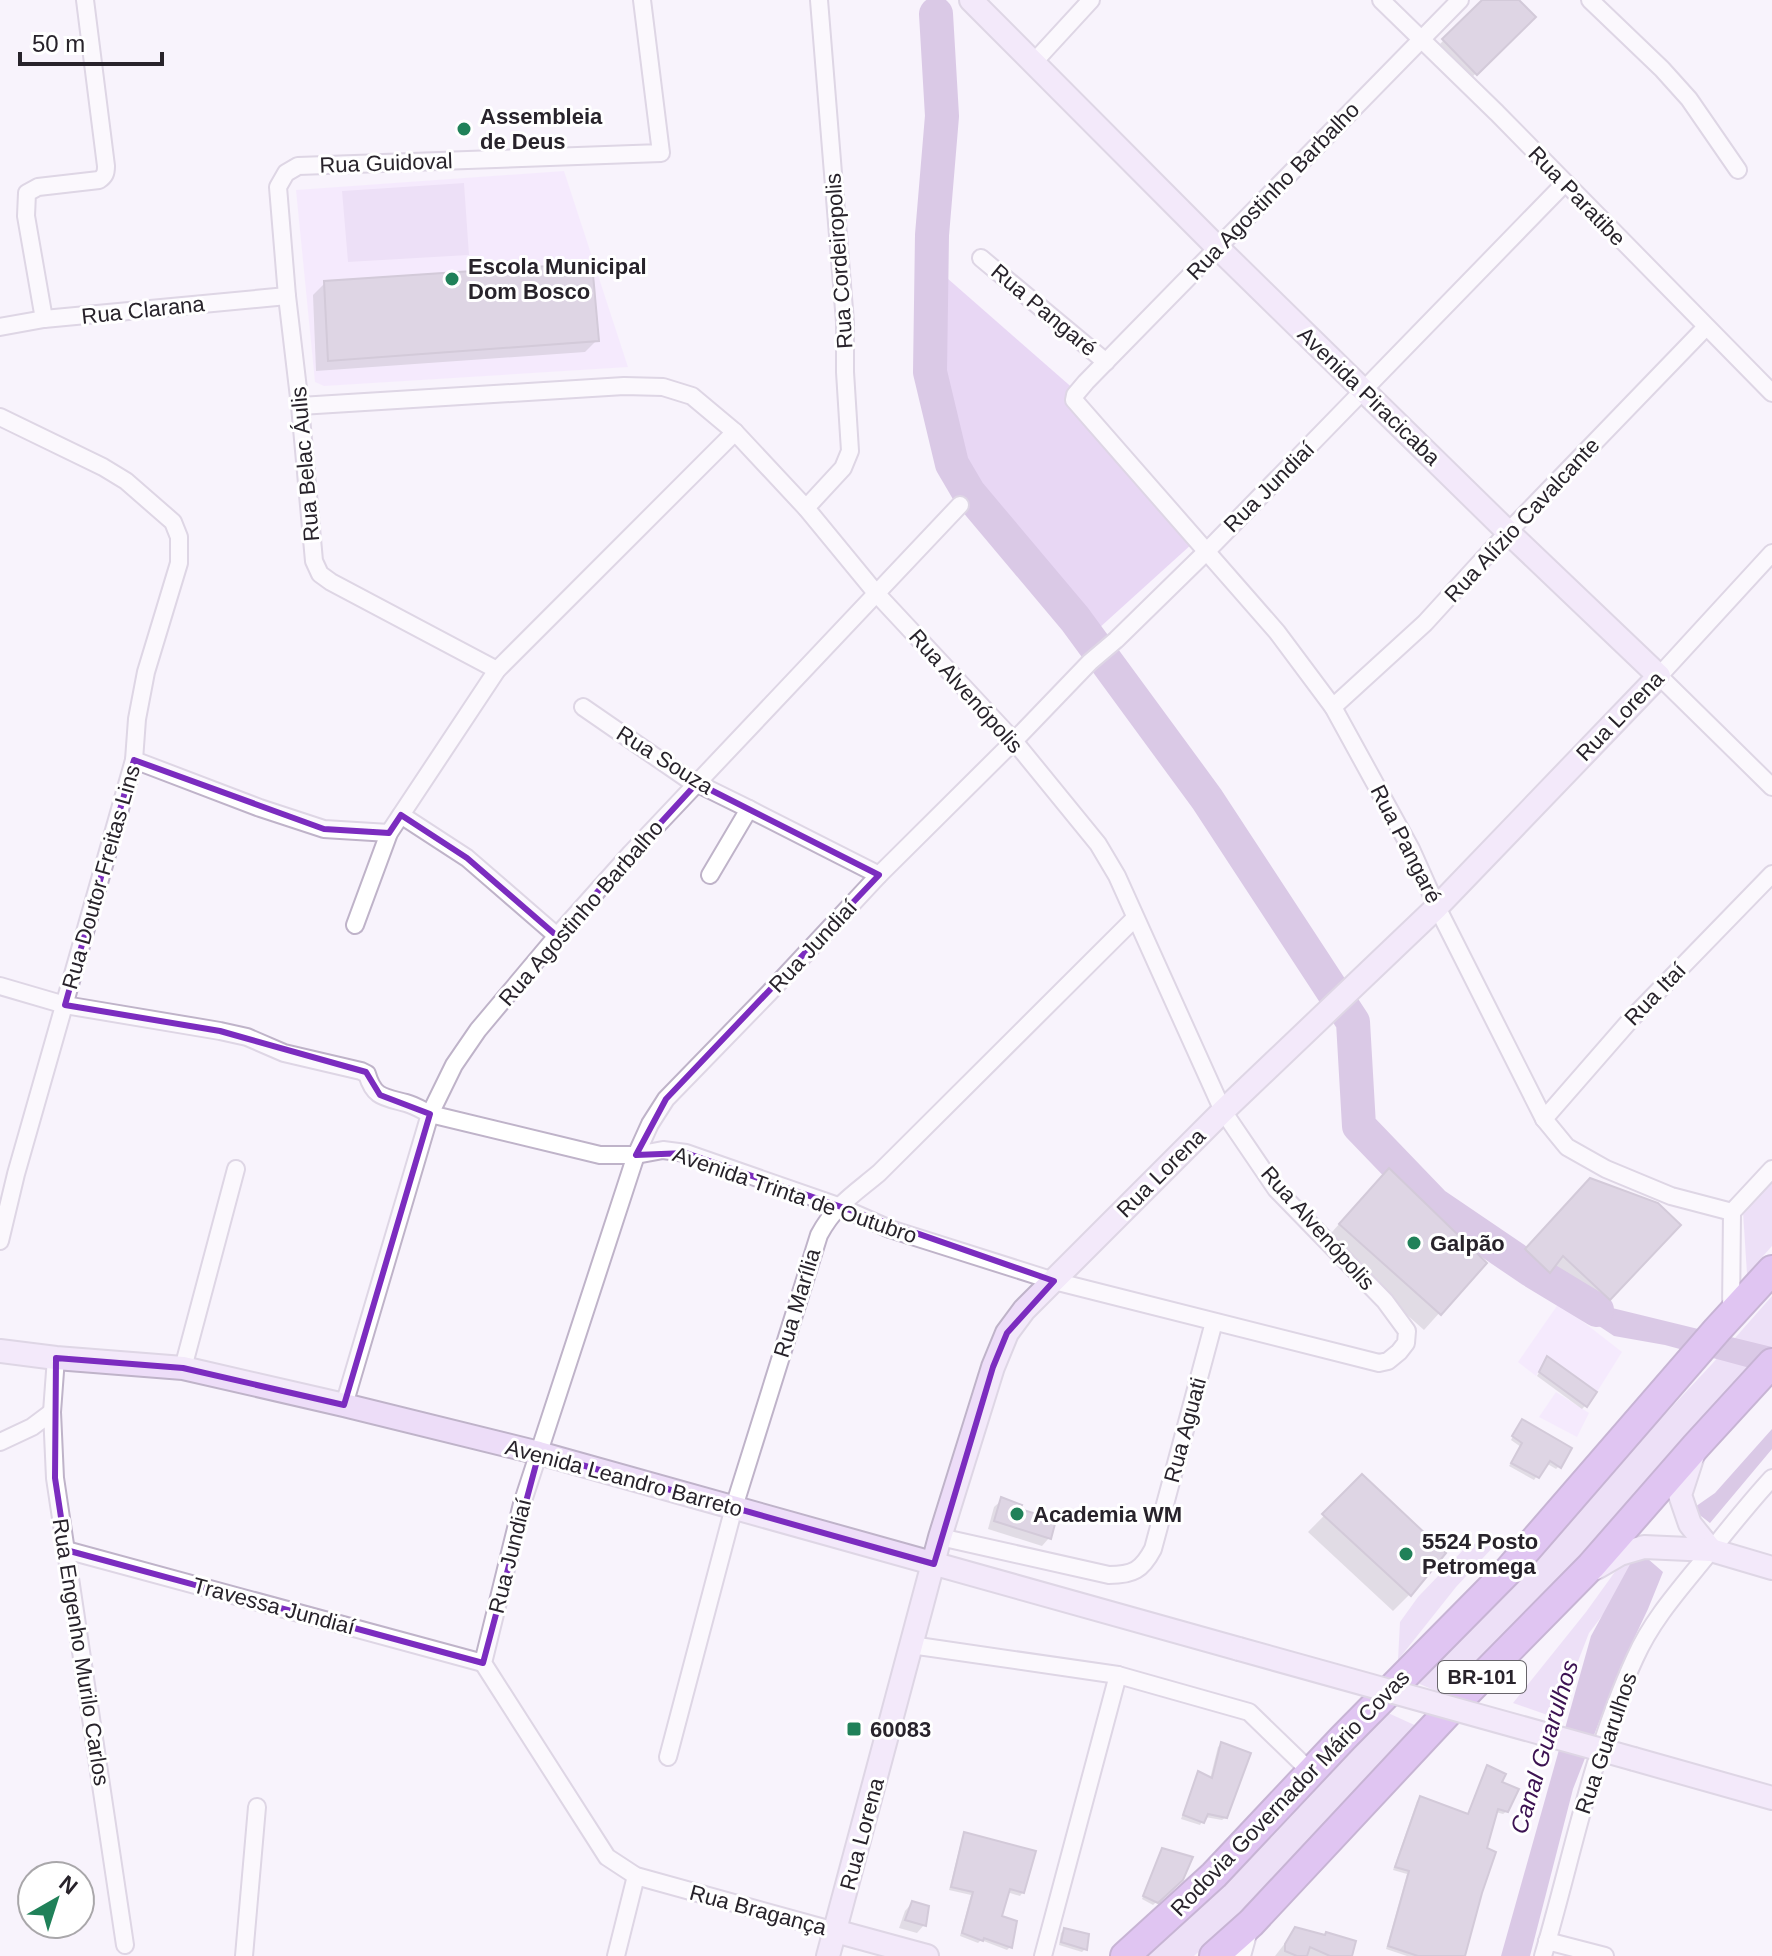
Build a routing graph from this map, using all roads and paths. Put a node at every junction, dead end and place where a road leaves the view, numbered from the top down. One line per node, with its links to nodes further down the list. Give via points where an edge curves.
1 (85, 0): 16 (street, via 106,172 99,180 27,193 26,216)
2 (642, 0): 15 (street, Rua Guidoval, via 661,153 298,166 278,187)
3 (819, 0): 27 (street, Rua Cordeiropolis, via 850,451 843,468)
4 (971, 0): 10 (main road, Avenida Piracicaba)
5 (1091, 0): 10 (street)
6 (1381, 0): 9 (street, Rua Paratibe)
7 (1460, 0): 9 (street, Rua Agostinho Barbalho)
8 (1590, 0): 11 (street, via 1689,99)
9 (1421, 40): 12 (street, Rua Paratibe); 13 (street, Rua Agostinho Barbalho)
10 (1034, 62): 13 (main road, Avenida Piracicaba)
11 (1738, 170)
12 (1565, 183): 18 (street, Rua Paratibe); 21 (street, Rua Jundiaí)
13 (1217, 247): 19 (street, Rua Agostinho Barbalho); 21 (main road, Avenida Piracicaba)
14 (981, 258): 19 (street, Rua Pangaré)
15 (287, 296): 16 (street, Rua Clarana); 23 (street, Rua Belac Áulis)
16 (44, 319): 17 (street, Rua Clarana)
17 (0, 327)
18 (1706, 327): 22 (street, Rua Paratibe); 28 (street, Rua Alízio Cavalcante)
19 (1106, 362): 20 (street, Rua Agostinho Barbalho)
20 (1086, 382): 29 (street, Rua Pangaré, via 1075,395 1077,405)
21 (1365, 391): 28 (main road, Avenida Piracicaba); 29 (street, Rua Jundiaí)
22 (1772, 393)
23 (300, 406): 25 (street, Rua Alvenópolis, via 663,387 692,396); 32 (street, Rua Belac Áulis, via 314,561 320,574)
24 (0, 417): 37 (street, Rua Doutor Freitas Lins, via 126,481 173,522 179,537 179,563 146,672)
25 (735, 432): 27 (street, Rua Alvenópolis); 32 (street)
26 (960, 505): 31 (street, Rua Agostinho Barbalho)
27 (806, 508): 31 (street, Rua Alvenópolis)
28 (1508, 532): 33 (main road, Avenida Piracicaba); 35 (street, Rua Alízio Cavalcante, via 1425,623)
29 (1207, 551): 35 (street, Rua Pangaré); 36 (street, Rua Jundiaí)
30 (1772, 553): 33 (street, Rua Lorena)
31 (876, 593): 36 (street, Rua Alvenópolis); 38 (street, Rua Agostinho Barbalho)
32 (497, 670): 41 (street)
33 (1659, 676): 39 (street, Avenida Piracicaba); 46 (main road, Rua Lorena)
34 (583, 707): 38 (street, Rua Souza)
35 (1333, 707): 46 (street, Rua Pangaré)
36 (1014, 741): 45 (street, Rua Jundiaí); 47 (street, Rua Alvenópolis, via 1098,844)
37 (134, 760): 42 (street, via 324,829); 51 (street, Rua Doutor Freitas Lins)
38 (697, 783): 40 (street, Rua Souza); 49 (street, Rua Agostinho Barbalho)
39 (1772, 787)
40 (749, 809): 44 (street); 45 (street, Rua Souza)
41 (401, 815): 42 (street); 49 (street, via 467,858)
42 (389, 833): 48 (street)
43 (1772, 874): 54 (street, Rua Itaí, via 1633,1017)
44 (710, 875)
45 (879, 875): 55 (street, Rua Jundiaí, via 666,1099)
46 (1437, 907): 52 (main road, Rua Lorena); 54 (street, Rua Pangaré)
47 (1135, 918): 52 (street, Rua Alvenópolis); 58 (street, Rua Marília, via 879,1173)
48 (355, 925)
49 (557, 936): 53 (street, Rua Agostinho Barbalho, via 478,1030)
50 (0, 986): 51 (street, Avenida Trinta de Outubro)
51 (65, 1005): 53 (street, Avenida Trinta de Outubro, via 247,1037 284,1053 361,1071 380,1095); 60 (street, Rua Doutor Freitas Lins)
52 (1223, 1111): 62 (main road, Rua Lorena); 65 (street, Rua Alvenópolis, via 1276,1189 1385,1301 1407,1331)
53 (430, 1114): 55 (street, Avenida Trinta de Outubro, via 600,1155); 70 (street, Rua Agostinho Barbalho)
54 (1544, 1119): 59 (street, Rua Pangaré, via 1567,1147 1606,1169 1671,1196)
55 (636, 1155): 58 (street, Avenida Trinta de Outubro, via 686,1153); 74 (street, Rua Jundiaí)
56 (236, 1169): 69 (street)
57 (1772, 1169): 59 (street)
58 (838, 1206): 62 (street, Avenida Trinta de Outubro, via 890,1229); 76 (street, Rua Marília, via 819,1235)
59 (1732, 1212): 63 (street)
60 (0, 1241)
61 (1772, 1270): 63 (highway, Rodovia Governador Mário Covas / BR-101)
62 (1054, 1281): 64 (street, Avenida Trinta de Outubro); 77 (main road, Rua Lorena, via 1007,1333)
63 (1731, 1314): 87 (highway, Rodovia Governador Mário Covas / BR-101, via 1509,1570)
64 (1214, 1322): 65 (street, Avenida Trinta de Outubro, via 1379,1363); 77 (street, Rua Aguati, via 1153,1549 1137,1570 1109,1575)
65 (1406, 1343)
66 (0, 1351): 67 (main road, Avenida Leandro Barreto)
67 (56, 1358): 69 (main road, Avenida Leandro Barreto); 71 (street, Rua Engenho Murilo Carlos)
68 (1772, 1363): 73 (highway, BR-101)
69 (183, 1368): 70 (main road, Avenida Leandro Barreto)
70 (344, 1405): 74 (main road, Avenida Leandro Barreto)
71 (52, 1412): 72 (street); 79 (street, Rua Engenho Murilo Carlos)
72 (0, 1442)
73 (1696, 1446): 78 (main road, via 1680,1495); 82 (highway, BR-101)
74 (539, 1453): 76 (main road, Avenida Leandro Barreto); 84 (street, Rua Jundiaí)
75 (1772, 1478): 78 (street, Rua Guarulhos, via 1747,1504)
76 (734, 1507): 80 (main road, Avenida Leandro Barreto); 86 (street, Rua Marília)
77 (940, 1537): 80 (main road, Rua Lorena)
78 (1692, 1542): 81 (main road); 82 (main road, via 1620,1554); 94 (street, Rua Guarulhos, via 1635,1657 1609,1725)
79 (66, 1550): 84 (street, Travessa Jundiaí); 93 (street, Rua Engenho Murilo Carlos)
80 (934, 1564): 83 (main road, Rua Lorena); 88 (main road, Avenida Leandro Barreto, bridge)
81 (1772, 1568)
82 (1578, 1579): 91 (highway, BR-101)
83 (911, 1645): 85 (street); 92 (main road, Rua Lorena)
84 (483, 1663): 90 (street, via 607,1857)
85 (1118, 1675): 87 (street, via 1249,1712); 100 (street)
86 (668, 1757)
87 (1311, 1772): 95 (highway, Rodovia Governador Mário Covas / BR-101, via 1214,1875)
88 (1772, 1798)
89 (257, 1807): 96 (street)
90 (636, 1876): 92 (street, Rua Bragança); 97 (street)
91 (1251, 1923): 101 (highway, BR-101); 102 (street)
92 (835, 1931): 98 (main road, Rua Lorena); 99 (main road, Rua Bragança)
93 (125, 1945)
94 (1545, 1948): 103 (street)
95 (1127, 1953)
96 (244, 1956)
97 (616, 1956)
98 (828, 1956)
99 (927, 1956)
100 (1043, 1956)
101 (1214, 1956)
102 (1242, 1956)
103 (1605, 1956)

